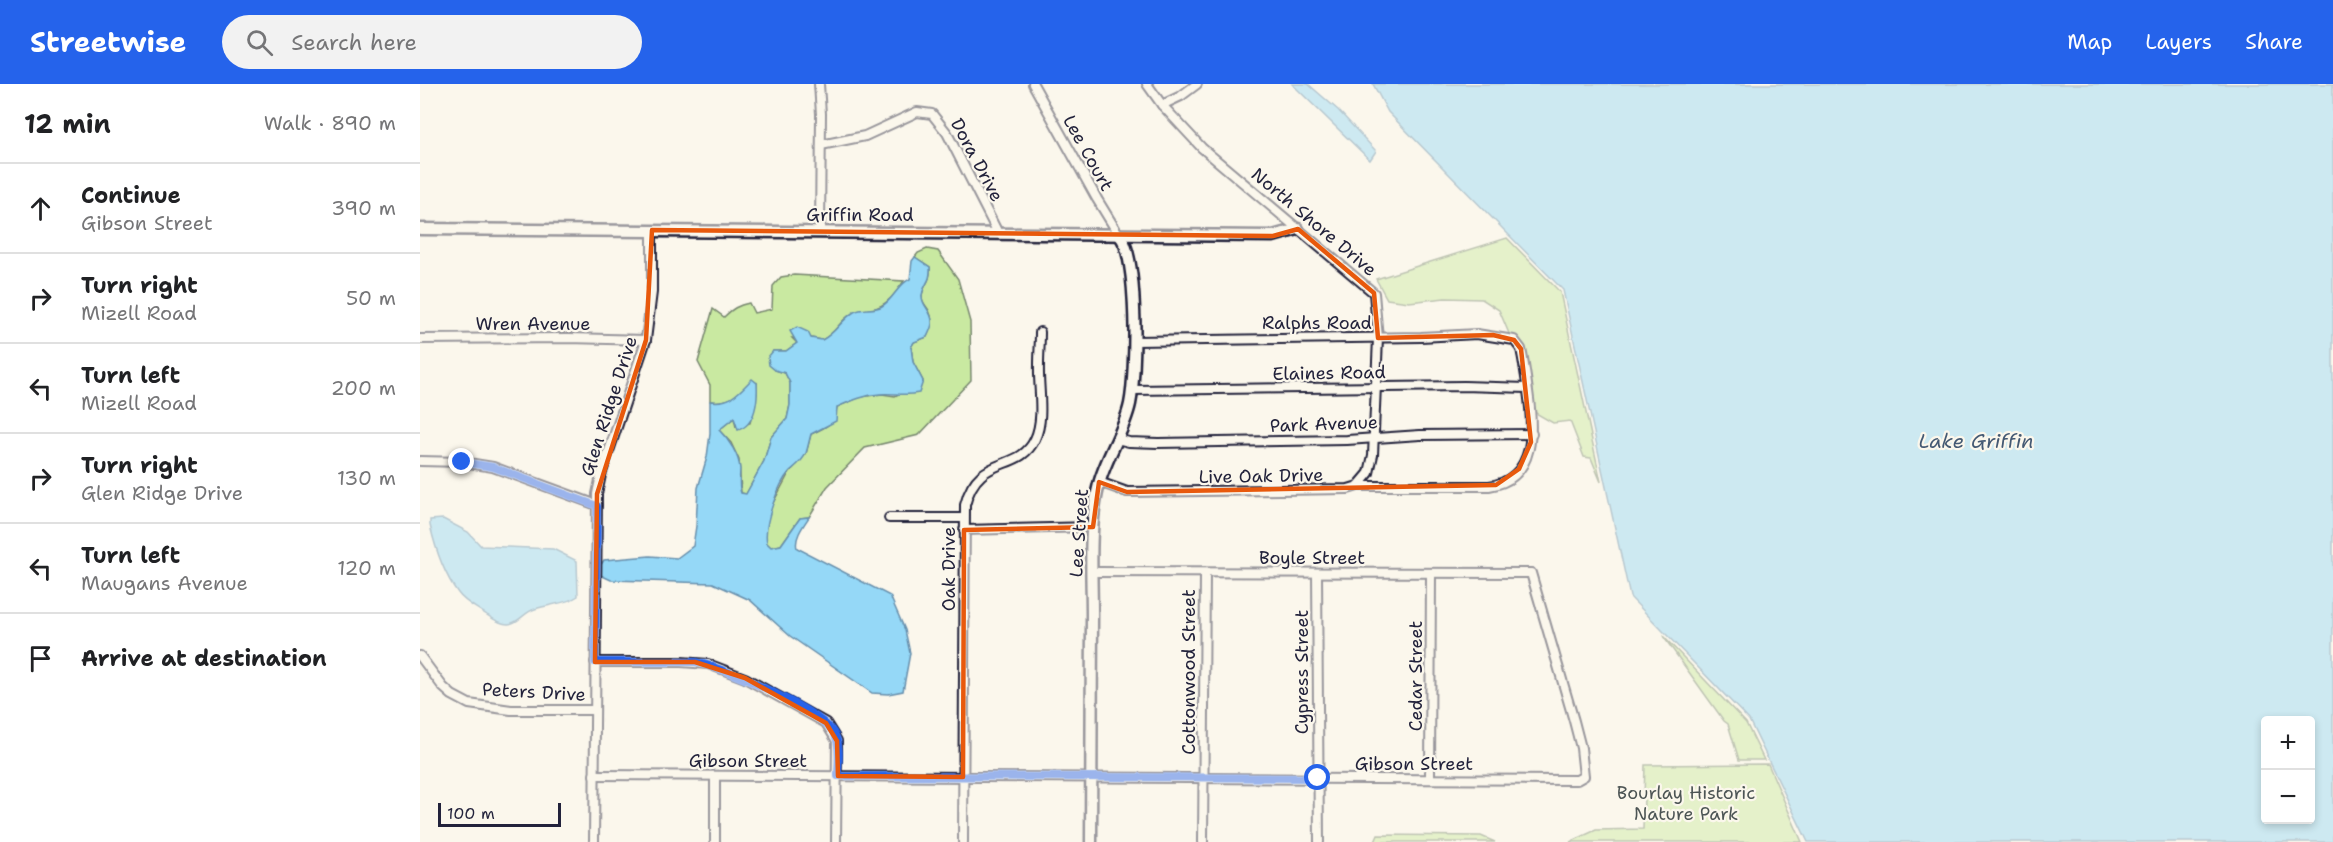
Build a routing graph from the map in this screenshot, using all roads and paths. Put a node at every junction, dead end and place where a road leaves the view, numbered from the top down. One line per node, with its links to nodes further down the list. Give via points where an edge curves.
1 (819, 84): 6 (street)
2 (1033, 84): 12 (street, Lee Court)
3 (1147, 84): 5 (street, North Shore Drive)
4 (1197, 84): 5 (street)
5 (1162, 105): 8 (street, North Shore Drive, via 1202,148)
6 (820, 145): 10 (street); 11 (street, Dora Drive, via 865,136 917,112 932,114)
7 (420, 229): 9 (street, Griffin Road)
8 (1298, 229): 12 (street, Griffin Road, via 1273,236); 14 (street, North Shore Drive, via 1374,293)
9 (652, 230): 10 (street, Griffin Road); 16 (street, Glen Ridge Drive, via 652,292)
10 (820, 231): 11 (street, Griffin Road)
11 (998, 232): 12 (street, Griffin Road)
12 (1119, 235): 17 (street, Lee Street, via 1126,243 1132,280)
13 (1040, 332): 29 (street, Oak Drive, via 1040,423 1035,439 1018,457 977,478 967,494)
14 (1378, 338): 17 (street, Ralphs Road); 18 (street, North Shore Drive); 19 (street, Ralphs Road, via 1477,334 1514,340 1521,349)
15 (420, 339): 16 (street, Wren Avenue)
16 (646, 340): 27 (street, Glen Ridge Drive, via 601,476)
17 (1134, 341): 20 (street, Lee Street)
18 (1376, 387): 19 (street, Elaines Road); 20 (street, Elaines Road); 23 (street, North Shore Drive)
19 (1527, 388): 21 (street)
20 (1132, 390): 22 (street, Lee Street)
21 (1532, 434): 23 (street, Park Avenue); 26 (street, Live Oak Drive, via 1525,461 1502,483)
22 (1118, 438): 23 (street, Park Avenue, via 1158,443); 25 (street, Lee Street)
23 (1374, 438): 26 (street, North Shore Drive, via 1372,465)
24 (420, 461): 27 (street, via 493,467)
25 (1099, 482): 26 (street, Live Oak Drive, via 1127,492); 30 (street, Lee Street)
26 (1358, 486)
27 (597, 506): 37 (street, Glen Ridge Drive)
28 (889, 518): 29 (street)
29 (964, 518): 31 (street, Oak Drive)
30 (1093, 527): 31 (street); 32 (street, Lee Street)
31 (964, 530): 43 (street, Oak Drive)
32 (1092, 572): 35 (street, Boyle Street); 44 (street, Lee Street)
33 (1317, 573): 34 (street, Boyle Street); 35 (street, Boyle Street); 46 (street, Cypress Street)
34 (1431, 573): 41 (street, Boyle Street, via 1532,573 1576,730); 47 (street, Cedar Street)
35 (1205, 574): 45 (street, Cottonwood Street)
36 (420, 656): 38 (street, Peters Drive, via 443,687 469,704 511,710)
37 (595, 662): 38 (street, Glen Ridge Drive); 40 (street, via 695,662 745,678 826,723 837,741)
38 (595, 710): 39 (street, Glen Ridge Drive)
39 (594, 776): 42 (street, Gibson Street); 48 (street, Glen Ridge Drive)
40 (838, 776): 42 (street, Gibson Street); 43 (street, Gibson Street); 50 (street)
41 (1584, 776): 47 (street, Gibson Street, via 1577,780)
42 (715, 777): 49 (street)
43 (963, 777): 44 (street, Gibson Street); 51 (street, Oak Drive)
44 (1091, 777): 45 (street, Gibson Street); 52 (street, Lee Street)
45 (1204, 777): 46 (street, Gibson Street); 53 (street, Cottonwood Street)
46 (1318, 778): 47 (street, Gibson Street); 54 (street, Cypress Street)
47 (1430, 779)
48 (594, 842)
49 (715, 842)
50 (836, 842)
51 (963, 842)
52 (1091, 842)
53 (1203, 842)
54 (1319, 842)

